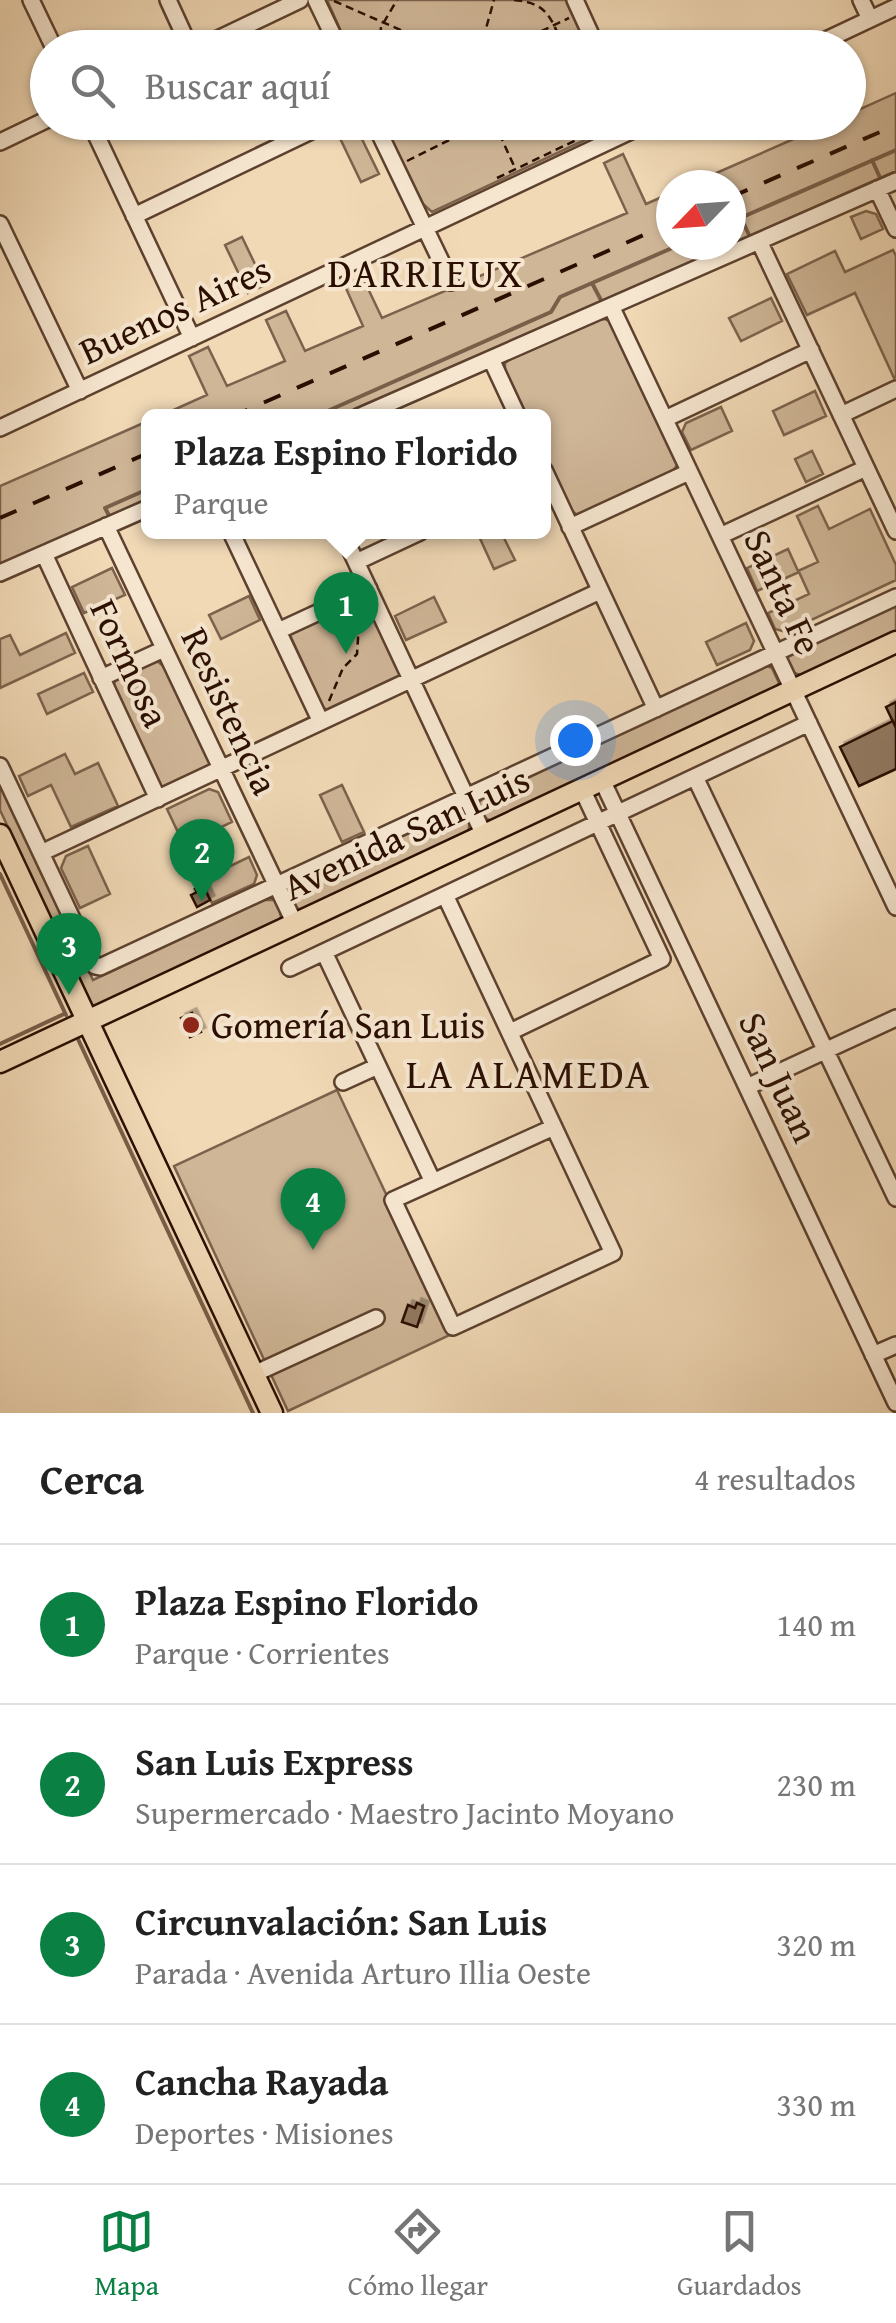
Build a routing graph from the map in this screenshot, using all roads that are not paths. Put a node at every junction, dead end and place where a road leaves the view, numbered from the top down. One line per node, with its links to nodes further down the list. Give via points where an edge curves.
1 (31, 0): 9 (street)
2 (168, 0): 10 (street)
3 (300, 0): 11 (street)
4 (316, 0): 12 (street)
5 (860, 0): 8 (street)
6 (578, 6): 13 (street)
7 (896, 6): 8 (street)
8 (870, 19): 14 (street)
9 (45, 30)
10 (182, 30)
11 (237, 30)
12 (330, 30)
13 (589, 30)
14 (847, 30)
15 (30, 128): 20 (street)
16 (98, 140): 23 (street)
17 (292, 140): 23 (street)
18 (382, 140): 25 (street)
19 (609, 140): 25 (street, Buenos Aires)
20 (0, 142)
21 (896, 181): 22 (street)
22 (877, 190): 26 (street); 27 (street)
23 (134, 216): 30 (street)
24 (0, 224): 34 (street)
25 (424, 228): 28 (street); 30 (street, Buenos Aires)
26 (896, 229)
27 (760, 241): 29 (street); 31 (street)
28 (452, 282)
29 (611, 306): 32 (street); 38 (street, Santa Fe)
30 (192, 338): 34 (street, Buenos Aires)
31 (811, 350): 37 (street); 38 (street)
32 (490, 358): 35 (street); 36 (street)
33 (896, 389): 37 (street)
34 (80, 391): 39 (street, Buenos Aires)
35 (374, 409)
36 (515, 409)
37 (841, 414): 40 (street)
38 (664, 419): 41 (street, Santa Fe)
39 (0, 428)
40 (866, 468): 46 (street); 47 (street)
41 (690, 472): 45 (street); 47 (street, Santa Fe)
42 (551, 487): 45 (street)
43 (141, 511): 44 (street)
44 (106, 526): 51 (street); 59 (street, Resistencia)
45 (570, 527): 54 (street)
46 (896, 531)
47 (720, 536): 60 (street, Santa Fe)
48 (235, 539): 57 (street)
49 (345, 539): 52 (street)
50 (405, 539): 52 (street)
51 (44, 554): 53 (street); 61 (street, Formosa)
52 (356, 562): 55 (street)
53 (0, 573)
54 (600, 590): 62 (street); 64 (street)
55 (365, 595): 57 (street); 62 (street)
56 (896, 597): 60 (street)
57 (278, 631): 65 (street)
58 (896, 642): 63 (main road, Avenida San Luis)
59 (164, 649): 61 (street); 68 (street, Resistencia)
60 (776, 653): 63 (street, Santa Fe); 64 (street)
61 (101, 678): 73 (street, Formosa)
62 (411, 680): 65 (street); 72 (street)
63 (793, 690): 66 (street, Santa Fe); 70 (main road, Avenida San Luis)
64 (656, 709): 72 (street)
65 (324, 715): 68 (street)
66 (809, 723): 69 (street); 81 (street, Santa Fe)
67 (0, 766): 78 (street)
68 (221, 769): 73 (street); 79 (street, Resistencia)
69 (695, 777): 74 (street); 88 (street)
70 (602, 780): 71 (main road, Avenida San Luis); 74 (street, San Juan)
71 (582, 790): 75 (street); 77 (main road, Avenida San Luis)
72 (466, 798): 77 (street); 79 (street)
73 (158, 799): 78 (street)
74 (618, 813): 75 (street); 92 (street, San Juan)
75 (598, 823): 80 (street); 87 (street, via 662,960)
76 (0, 834): 86 (main road)
77 (484, 835): 82 (main road, Avenida San Luis)
78 (41, 854): 79 (street, via 98,967)
79 (277, 886): 82 (street, Resistencia)
80 (445, 894): 83 (street); 87 (street)
81 (896, 907)
82 (295, 924): 86 (main road, Avenida San Luis)
83 (324, 952): 84 (street); 90 (street)
84 (290, 968)
85 (896, 1018): 88 (street)
86 (88, 1021): 89 (main road, Avenida San Luis); 99 (main road)
87 (510, 1032): 93 (street)
88 (826, 1051): 92 (street); 95 (street)
89 (0, 1062)
90 (378, 1066): 91 (street); 94 (street)
91 (343, 1082)
92 (747, 1088): 98 (street, San Juan)
93 (554, 1126): 94 (street); 94 (street, via 612,1252 453,1327 393,1200)
94 (433, 1182)
95 (896, 1198)
96 (376, 1318): 99 (street)
97 (896, 1345): 98 (street)
98 (874, 1355): 100 (street, San Juan)
99 (254, 1374): 101 (main road)
100 (896, 1403)
101 (272, 1413)

